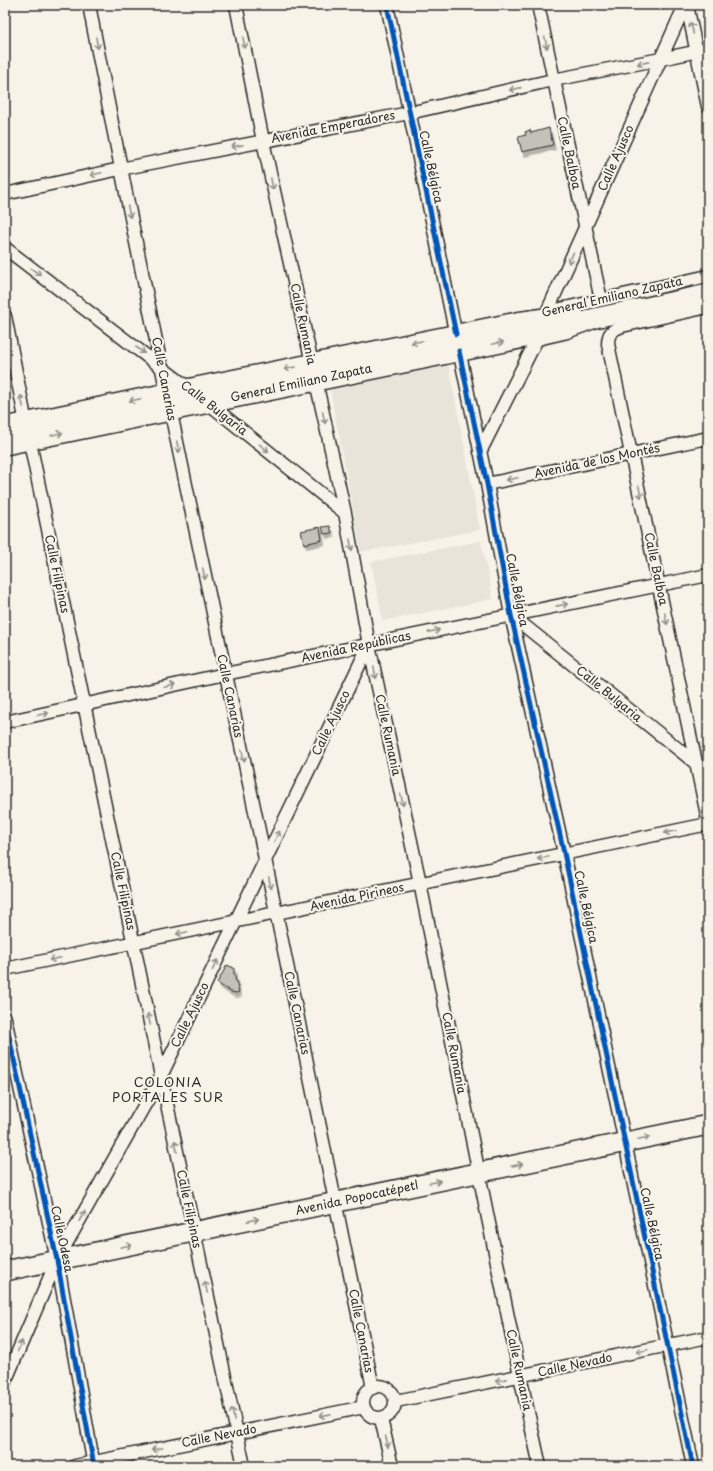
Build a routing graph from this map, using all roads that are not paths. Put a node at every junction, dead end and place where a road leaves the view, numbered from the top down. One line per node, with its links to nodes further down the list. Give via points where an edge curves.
1 (89, 5): 12 (street, Calle Canarias, one-way to 12)
2 (236, 5): 11 (street, Calle Rumania, one-way to 11)
3 (387, 5): 10 (street, Calle Bélgica)
4 (538, 5): 8 (street, Calle Balboa, one-way to 8)
5 (686, 5): 6 (street, one-way to 5); 7 (street, Calle Ajusco)
6 (702, 50): 7 (street, Avenida Emperadores); 9 (street)
7 (661, 59): 8 (street, Avenida Emperadores, one-way to 8); 14 (street, Calle Ajusco)
8 (553, 80): 10 (street, Avenida Emperadores, one-way to 10); 14 (street, Calle Balboa)
9 (708, 107)
10 (409, 113): 11 (street, Avenida Emperadores); 25 (street, Calle Bélgica)
11 (263, 141): 12 (street, Avenida Emperadores, one-way to 12); 27 (street, Calle Rumania, one-way to 27)
12 (120, 169): 13 (street, Avenida Emperadores, one-way to 13); 26 (street, Calle Canarias, one-way to 26)
13 (5, 194)
14 (585, 226): 18 (street, Calle Balboa); 20 (street, Calle Ajusco, one-way to 20)
15 (5, 248): 26 (street, Calle Bulgaria, one-way to 26)
16 (708, 276): 18 (street, General Emiliano Zapata)
17 (708, 294): 22 (main road, General Emiliano Zapata)
18 (601, 300): 20 (street, General Emiliano Zapata)
19 (708, 307): 36 (street, Calle Balboa, via 622,326 610,333 608,344)
20 (547, 312): 23 (street, General Emiliano Zapata)
21 (5, 316): 32 (street, Calle Filipinas, one-way to 21)
22 (596, 318): 23 (main road, General Emiliano Zapata, via 545,318); 24 (main road, General Emiliano Zapata)
23 (517, 322): 25 (main road, General Emiliano Zapata)
24 (539, 335): 25 (main road, General Emiliano Zapata, one-way to 24); 35 (street)
25 (458, 342): 27 (main road, General Emiliano Zapata); 35 (street, Calle Bélgica)
26 (162, 367): 28 (street, Calle Bulgaria); 29 (street, Calle Canarias)
27 (313, 372): 28 (main road, General Emiliano Zapata, one-way to 28); 30 (main road, General Emiliano Zapata); 38 (street, Calle Rumania, one-way to 38)
28 (189, 389): 29 (main road, General Emiliano Zapata); 30 (street, Calle Bulgaria)
29 (168, 402): 30 (main road, General Emiliano Zapata); 32 (main road, General Emiliano Zapata); 43 (street, Calle Canarias, one-way to 43)
30 (208, 403): 38 (street, Calle Bulgaria, one-way to 38)
31 (5, 427): 32 (main road, General Emiliano Zapata)
32 (28, 431): 34 (main road, General Emiliano Zapata); 44 (street, Calle Filipinas)
33 (708, 438): 36 (street, Avenida de los Montés)
34 (5, 445)
35 (480, 452): 37 (street, Calle Bélgica)
36 (632, 454): 37 (street, Avenida de los Montés, one-way to 37); 40 (street, Calle Balboa, one-way to 40)
37 (487, 484): 41 (street, Calle Bélgica)
38 (345, 512): 42 (street, Calle Rumania, one-way to 42)
39 (708, 575): 40 (street, Avenida Repúblicas)
40 (660, 586): 41 (street, Avenida Repúblicas, one-way to 40); 46 (street, Calle Balboa, one-way to 46)
41 (510, 615): 42 (street, Avenida Repúblicas, one-way to 41); 46 (street, Calle Bulgaria); 50 (street, Calle Bélgica)
42 (369, 645): 43 (street, Avenida Repúblicas); 51 (street, Calle Ajusco, one-way to 42); 52 (street, Calle Rumania, one-way to 52)
43 (225, 674): 44 (street, Avenida Repúblicas, one-way to 43); 51 (street, Calle Canarias, one-way to 51)
44 (84, 705): 45 (street, Avenida Repúblicas, one-way to 44); 55 (street, Calle Filipinas)
45 (5, 722)
46 (696, 762): 47 (street, Calle Bulgaria); 48 (street, Calle Balboa)
47 (708, 773)
48 (708, 820)
49 (708, 824): 50 (street, Avenida Pirineos, one-way to 50)
50 (564, 853): 52 (street, Avenida Pirineos, one-way to 52); 60 (street, Calle Bélgica)
51 (266, 860): 53 (street, Calle Canarias, one-way to 53); 54 (street, Calle Ajusco)
52 (420, 883): 53 (street, Avenida Pirineos); 61 (street, Calle Rumania)
53 (276, 913): 54 (street, Avenida Pirineos); 62 (street, Calle Canarias)
54 (236, 922): 55 (street, Avenida Pirineos, one-way to 55); 58 (street, Calle Ajusco, one-way to 54)
55 (133, 943): 56 (street, Avenida Pirineos, one-way to 56); 58 (street, Calle Filipinas, one-way to 55)
56 (5, 969)
57 (5, 1018): 64 (street, Calle Odesa)
58 (161, 1076): 63 (street, Calle Filipinas, one-way to 58); 64 (street, Calle Ajusco, one-way to 58)
59 (708, 1125): 60 (main road, Avenida Popocatépetl, one-way to 59)
60 (625, 1142): 61 (main road, Avenida Popocatépetl, one-way to 60); 67 (street, Calle Bélgica)
61 (479, 1173): 62 (main road, Avenida Popocatépetl, one-way to 61); 68 (street, Calle Rumania)
62 (335, 1203): 63 (main road, Avenida Popocatépetl, one-way to 62); 70 (street, Calle Canarias)
63 (194, 1232): 64 (main road, Avenida Popocatépetl, one-way to 63); 74 (street, Calle Filipinas, one-way to 63)
64 (57, 1260): 65 (main road, Avenida Popocatépetl); 69 (street, Calle Ajusco, one-way to 64); 75 (street, Calle Odesa)
65 (5, 1271)
66 (708, 1337): 67 (street, Calle Nevado)
67 (667, 1346): 68 (street, Calle Nevado, one-way to 68); 80 (street, Calle Bélgica)
68 (520, 1376): 71 (street, Calle Nevado, one-way to 71); 79 (street, Calle Rumania)
69 (5, 1382)
70 (372, 1388): 71 (street, via 388,1388); 72 (street, via 364,1396)
71 (396, 1401): 73 (street, via 392,1413)
72 (364, 1407): 73 (street, via 368,1415); 74 (street, Calle Nevado, one-way to 74)
73 (381, 1419): 78 (street, one-way to 78)
74 (237, 1432): 75 (street, Calle Nevado, one-way to 75); 77 (street, Calle Filipinas)
75 (94, 1464): 76 (street, Calle Nevado)
76 (75, 1466)
77 (244, 1466)
78 (392, 1466)
79 (540, 1466)
80 (693, 1466)

